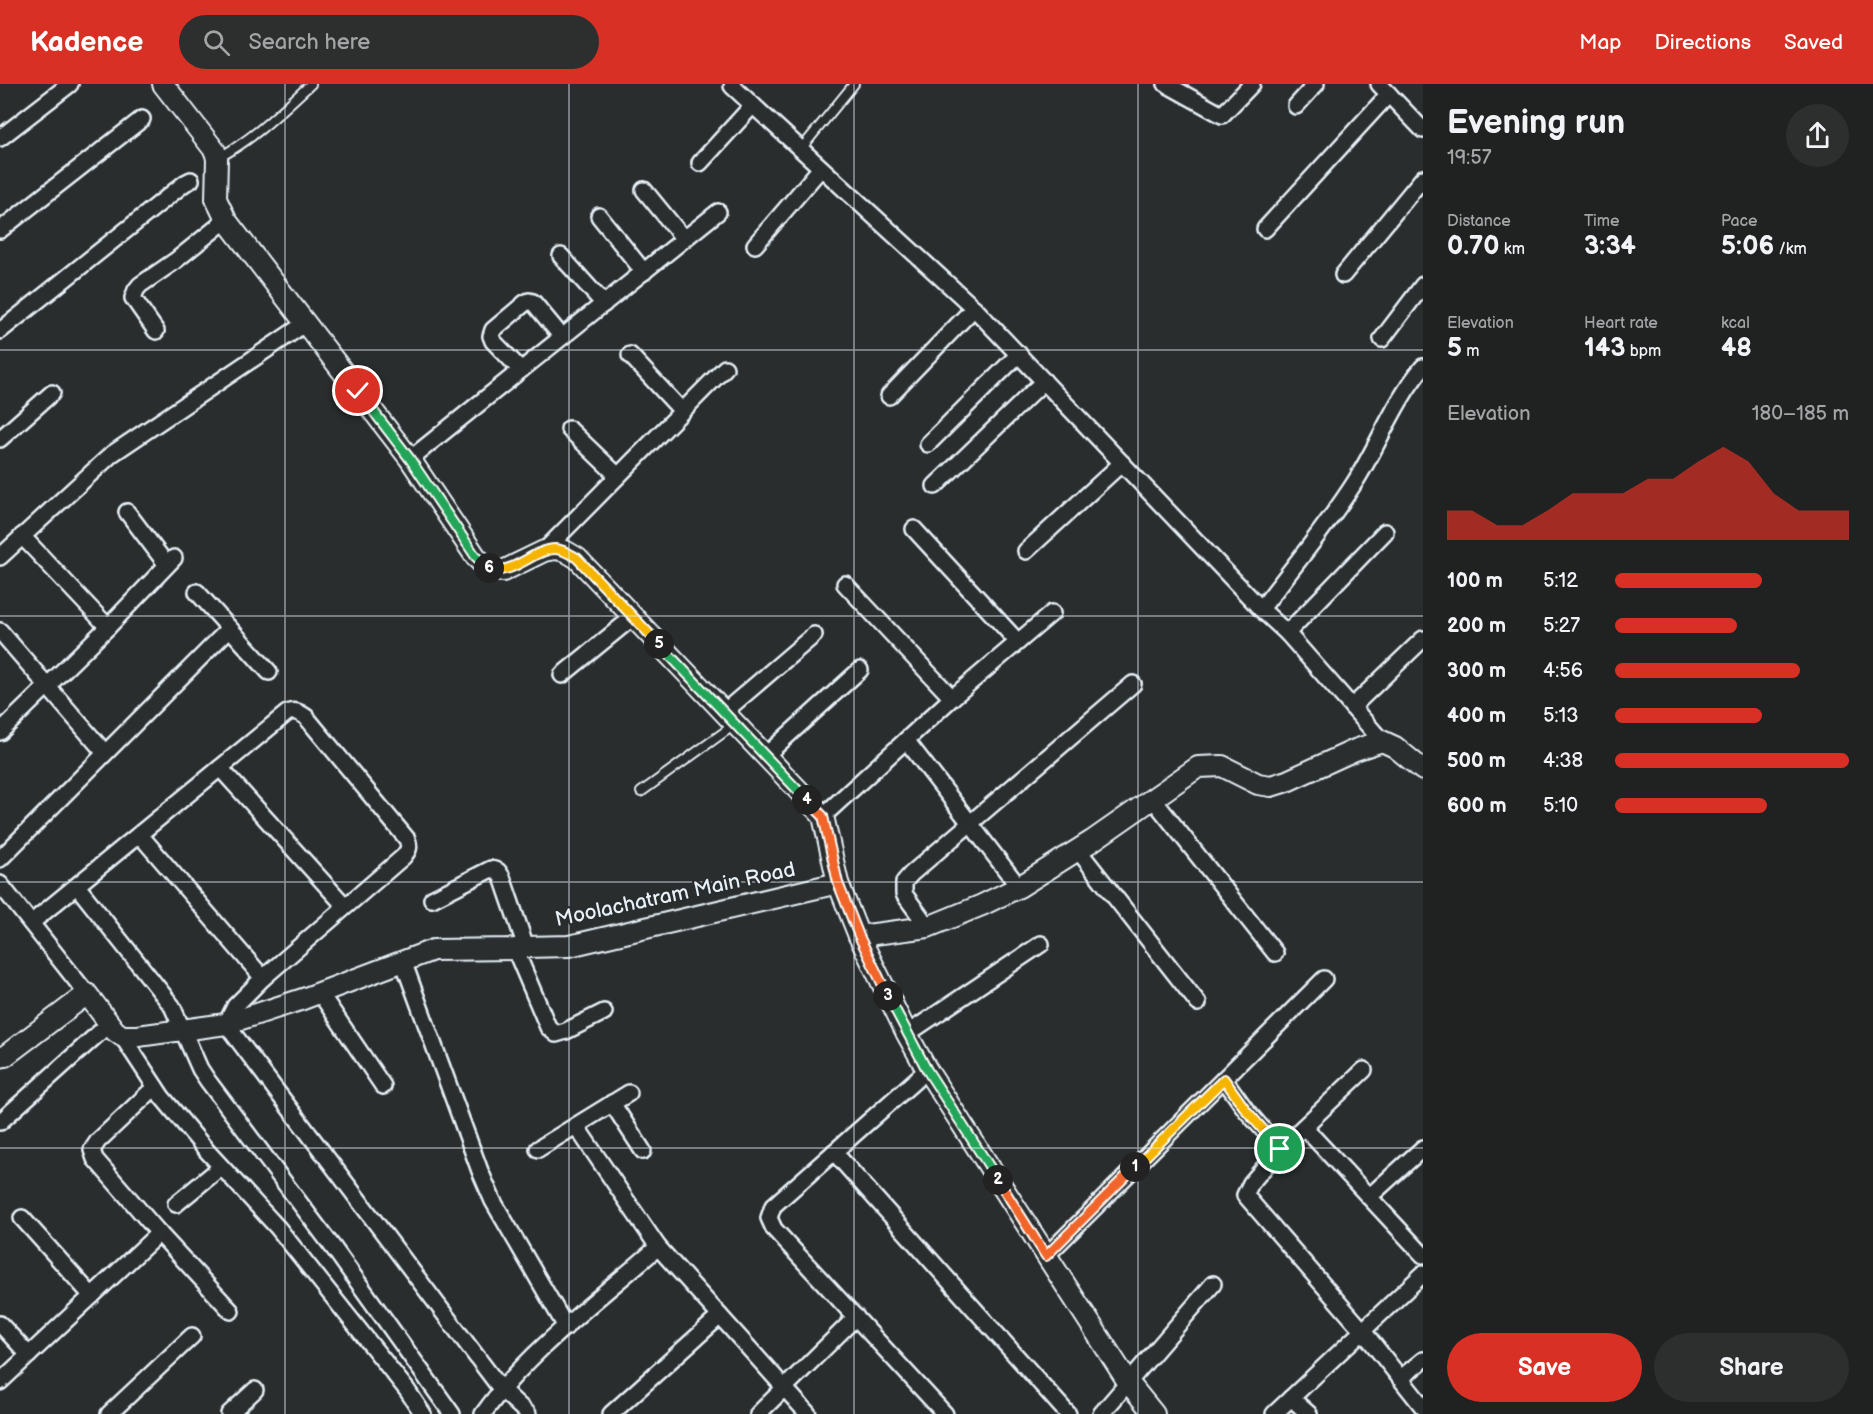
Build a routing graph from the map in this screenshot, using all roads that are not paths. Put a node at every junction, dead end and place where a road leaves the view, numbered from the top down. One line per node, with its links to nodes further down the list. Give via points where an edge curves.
1 (70, 84): 14 (street)
2 (164, 84): 16 (street, via 211,143)
3 (311, 84): 16 (lane, via 261,130)
4 (854, 84): 15 (lane)
5 (1166, 84): 6 (street, via 1222,115)
6 (1252, 84)
7 (1316, 84): 11 (street)
8 (732, 86): 10 (street)
9 (1384, 89): 13 (street); 25 (street)
10 (753, 105): 15 (street); 17 (street)
11 (1296, 106)
12 (142, 118): 26 (street)
13 (1423, 130)
14 (0, 138)
15 (801, 149): 18 (street)
16 (217, 159): 24 (street, via 216,199)
17 (700, 163)
18 (821, 168): 28 (street); 34 (street)
19 (1423, 178): 31 (street)
20 (192, 180): 36 (street)
21 (644, 190): 27 (street)
22 (718, 212): 27 (street)
23 (599, 216): 30 (street)
24 (226, 220): 35 (street); 37 (street, via 136,290 133,298)
25 (1265, 229)
26 (0, 230)
27 (684, 239): 30 (street)
28 (755, 245)
29 (561, 256): 33 (street)
30 (644, 272): 33 (street)
31 (1343, 275)
32 (1423, 285): 39 (street)
33 (604, 304): 38 (street)
34 (974, 308): 40 (street); 47 (street)
35 (306, 323): 52 (street); 59 (street, via 112,454)
36 (0, 331)
37 (156, 331)
38 (562, 337): 44 (street); 44 (street, via 533,302 525,303 491,336)
39 (1382, 339)
40 (1019, 354): 45 (street); 51 (street)
41 (630, 355): 48 (street)
42 (1423, 367): 65 (street, via 1398,401 1341,503)
43 (725, 368): 48 (street)
44 (521, 370): 52 (street)
45 (1044, 381): 53 (street); 55 (street)
46 (52, 393): 50 (street)
47 (889, 396)
48 (682, 411): 54 (street)
49 (569, 429): 54 (street)
50 (0, 439)
51 (928, 444)
52 (410, 459): 60 (street, via 484,565 503,571)
53 (1122, 463): 61 (street); 65 (street)
54 (618, 476): 60 (street)
55 (935, 486)
56 (127, 512): 68 (street, via 171,562)
57 (914, 529): 74 (street)
58 (1385, 532): 71 (street)
59 (22, 536): 62 (street); 68 (street)
60 (544, 551): 67 (street, via 556,549 577,558)
61 (1026, 551)
62 (0, 556)
63 (845, 584): 80 (street)
64 (197, 592): 69 (street)
65 (1261, 609): 71 (street)
66 (1052, 613): 74 (street)
67 (633, 616): 77 (street); 82 (street)
68 (108, 627): 79 (street)
69 (229, 629): 76 (street); 86 (street)
70 (0, 631): 79 (street)
71 (1287, 633): 81 (street)
72 (814, 635): 82 (street)
73 (1423, 639): 81 (street)
74 (1018, 642): 80 (street)
75 (860, 670): 87 (street)
76 (268, 672)
77 (562, 675)
78 (1132, 684): 93 (street)
79 (47, 687): 83 (street); 86 (street)
80 (952, 699): 84 (street)
81 (1352, 707): 85 (street)
82 (730, 718): 87 (street); 90 (lane)
83 (0, 732)
84 (906, 740): 92 (street); 93 (street)
85 (1382, 741): 89 (street); 91 (street, via 1271,786 1258,784 1222,766 1198,767)
86 (105, 753): 96 (street)
87 (765, 756): 92 (street)
88 (219, 768): 94 (street); 102 (street); 102 (street, via 287,713 299,712 306,717 409,845 403,857)
89 (1423, 770)
90 (641, 792)
91 (1153, 799): 95 (street); 108 (street)
92 (823, 816): 97 (street)
93 (969, 823): 100 (street); 104 (street, via 904,882 904,894)
94 (140, 835): 99 (street); 110 (street)
95 (1078, 850): 100 (street); 114 (street)
96 (0, 859)
97 (838, 883): 105 (street); 107 (street, Moolachatram Main Road, via 569,946)
98 (0, 884): 103 (street)
99 (77, 886): 103 (street); 118 (street, via 172,1006)
100 (1019, 887): 104 (street)
101 (432, 899): 107 (street, via 491,869 498,871)
102 (345, 906): 110 (street)
103 (31, 923): 113 (street)
104 (928, 927): 105 (street)
105 (859, 936): 119 (street)
106 (1041, 944): 119 (street)
107 (520, 948): 109 (street, Moolachatram Main Road, via 433,950); 115 (street, via 548,1027 556,1034)
108 (1275, 953)
109 (403, 961): 112 (street, Moolachatram Main Road); 151 (street, via 488,1191)
110 (263, 978): 116 (street, via 235,1006)
111 (1324, 980): 123 (street)
112 (320, 993): 116 (street, Moolachatram Main Road); 124 (street)
113 (87, 994): 117 (street); 120 (street)
114 (1198, 1003)
115 (604, 1012)
116 (226, 1024): 118 (street, Moolachatram Main Road); 160 (street)
117 (116, 1029): 118 (street, Moolachatram Main Road, via 138,1036); 125 (street); 128 (street)
118 (182, 1030): 167 (street, via 208,1081)
119 (907, 1034): 121 (street)
120 (0, 1057)
121 (927, 1070): 135 (street); 143 (street)
122 (1364, 1070): 130 (street)
123 (1224, 1079): 133 (street); 143 (street)
124 (383, 1086)
125 (155, 1087): 136 (street); 140 (street, via 92,1150 95,1159)
126 (629, 1093): 127 (street)
127 (612, 1103): 129 (street); 134 (street)
128 (0, 1122)
129 (576, 1126): 132 (street); 141 (street)
130 (1304, 1127): 133 (street); 137 (street)
131 (1423, 1148): 137 (street)
132 (538, 1149)
133 (1280, 1149): 152 (street, via 1245,1195)
134 (643, 1151)
135 (834, 1152): 149 (street, via 773,1206 769,1218 774,1229); 174 (street)
136 (221, 1167): 138 (street); 166 (street, via 278,1228)
137 (1369, 1197): 142 (street)
138 (176, 1204)
139 (22, 1218): 146 (street)
140 (159, 1233): 146 (street); 147 (street)
141 (658, 1247): 148 (street); 151 (street)
142 (1423, 1255)
143 (1046, 1256): 158 (street)
144 (1423, 1274): 152 (street)
145 (1213, 1284): 158 (street)
146 (92, 1296): 154 (street)
147 (231, 1311)
148 (720, 1316): 159 (street); 170 (street)
149 (856, 1317): 159 (street); 173 (street)
150 (0, 1324): 154 (street)
151 (566, 1327): 160 (street)
152 (1363, 1331): 156 (street); 162 (street)
153 (192, 1336): 164 (street)
154 (29, 1355): 157 (street)
155 (1423, 1360): 156 (street)
156 (1401, 1378): 163 (street)
157 (0, 1382)
158 (1128, 1382): 175 (street); 176 (street)
159 (784, 1388): 171 (street); 172 (street)
160 (501, 1389): 168 (street); 169 (street)
161 (255, 1390): 165 (street)
162 (1291, 1398): 177 (street); 178 (street)
163 (1423, 1407)
164 (109, 1414)
165 (229, 1414)
166 (423, 1414)
167 (452, 1414)
168 (483, 1414)
169 (528, 1414)
170 (612, 1414)
171 (758, 1414)
172 (808, 1414)
173 (945, 1414)
174 (1068, 1414)
175 (1101, 1414)
176 (1154, 1414)
177 (1274, 1414)
178 (1309, 1414)

